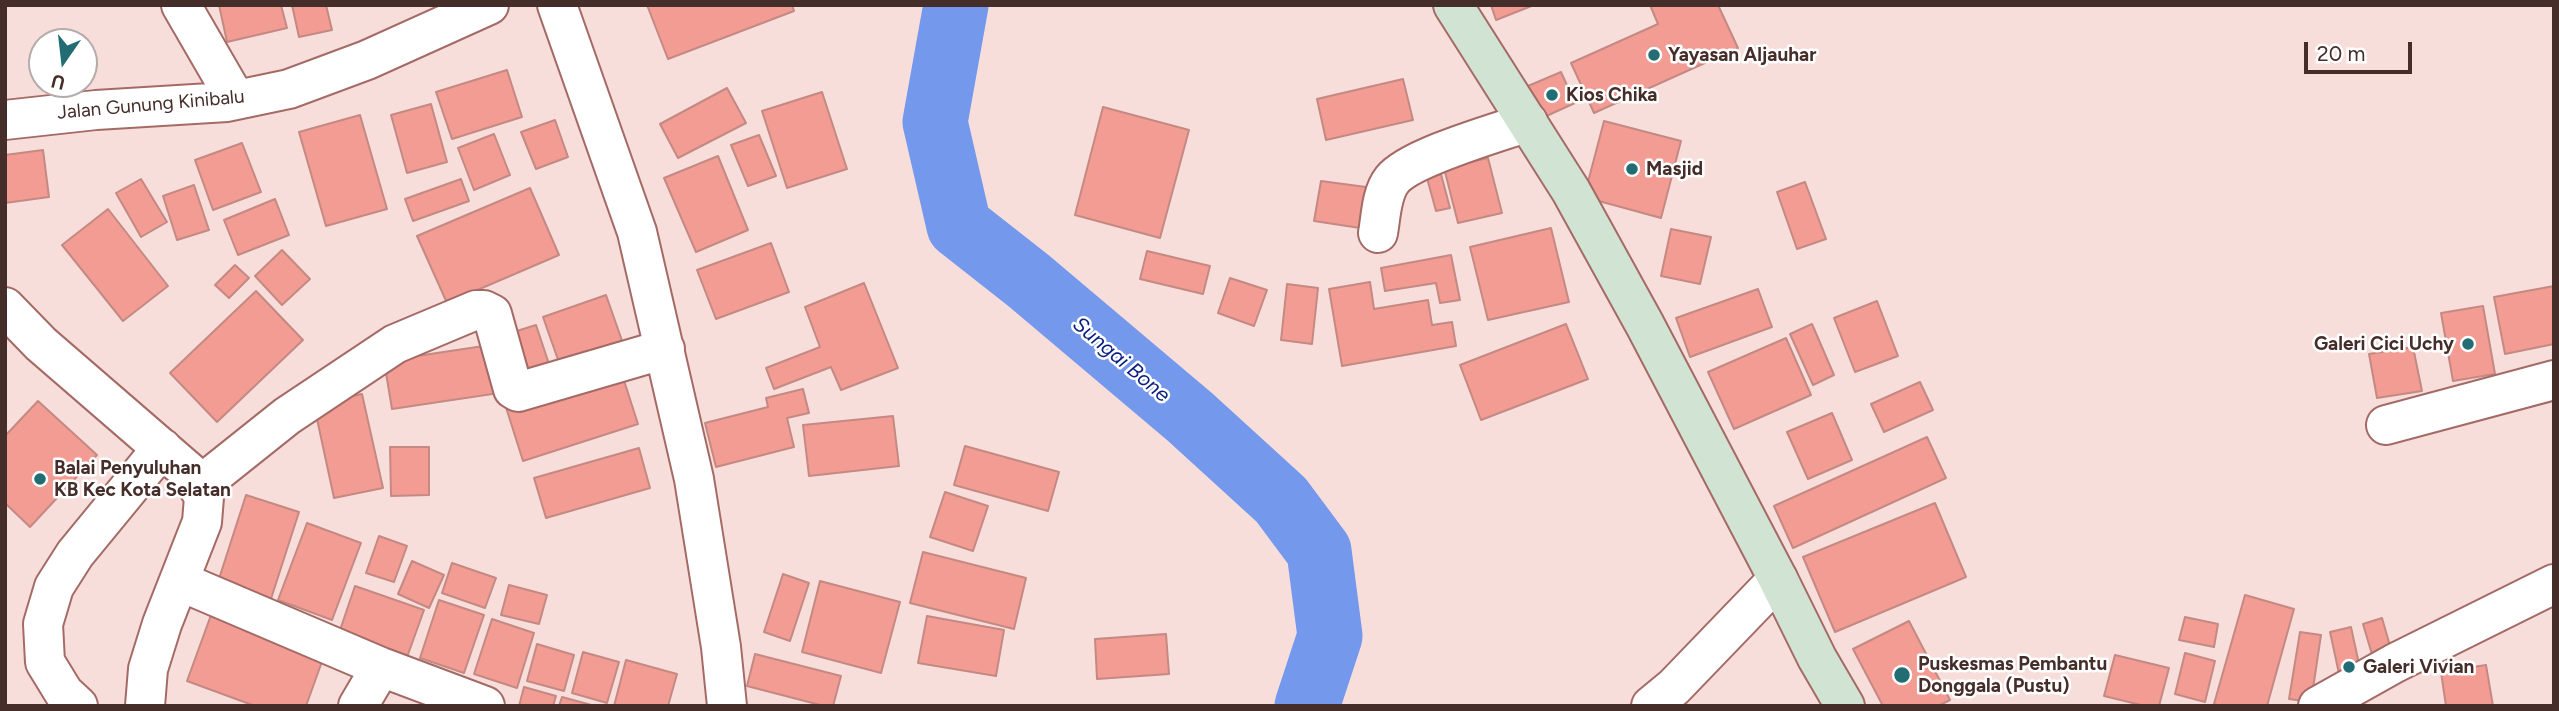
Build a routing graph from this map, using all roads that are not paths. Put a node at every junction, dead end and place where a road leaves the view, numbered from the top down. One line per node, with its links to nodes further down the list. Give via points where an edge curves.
1 (181, 5): 5 (street)
2 (489, 5): 5 (street, Jalan Gunung Kinibalu, via 332,75)
3 (557, 5): 10 (street, via 637,232)
4 (1453, 5): 7 (street)
5 (236, 100): 6 (street, Jalan Gunung Kinibalu)
6 (5, 120)
7 (1528, 122): 8 (street, via 1406,169 1392,180 1384,198); 15 (street, via 1645,325)
8 (1378, 233)
9 (5, 307): 13 (street)
10 (665, 349): 14 (street, via 518,392 513,389 492,314 476,310 395,344 287,415); 23 (street, via 694,479)
11 (2554, 380): 12 (street)
12 (2386, 425)
13 (162, 448): 14 (street, via 189,472); 19 (street, via 75,554 54,587 43,624 45,662)
14 (198, 487): 16 (street, via 204,497 202,522)
15 (1779, 579): 24 (street); 25 (street)
16 (179, 581): 18 (street); 20 (street, via 148,669)
17 (2554, 584): 26 (street)
18 (381, 667): 21 (street); 22 (street)
19 (78, 706)
20 (145, 706)
21 (358, 706)
22 (485, 706)
23 (727, 706)
24 (1651, 706)
25 (1845, 706)
26 (2318, 706)

